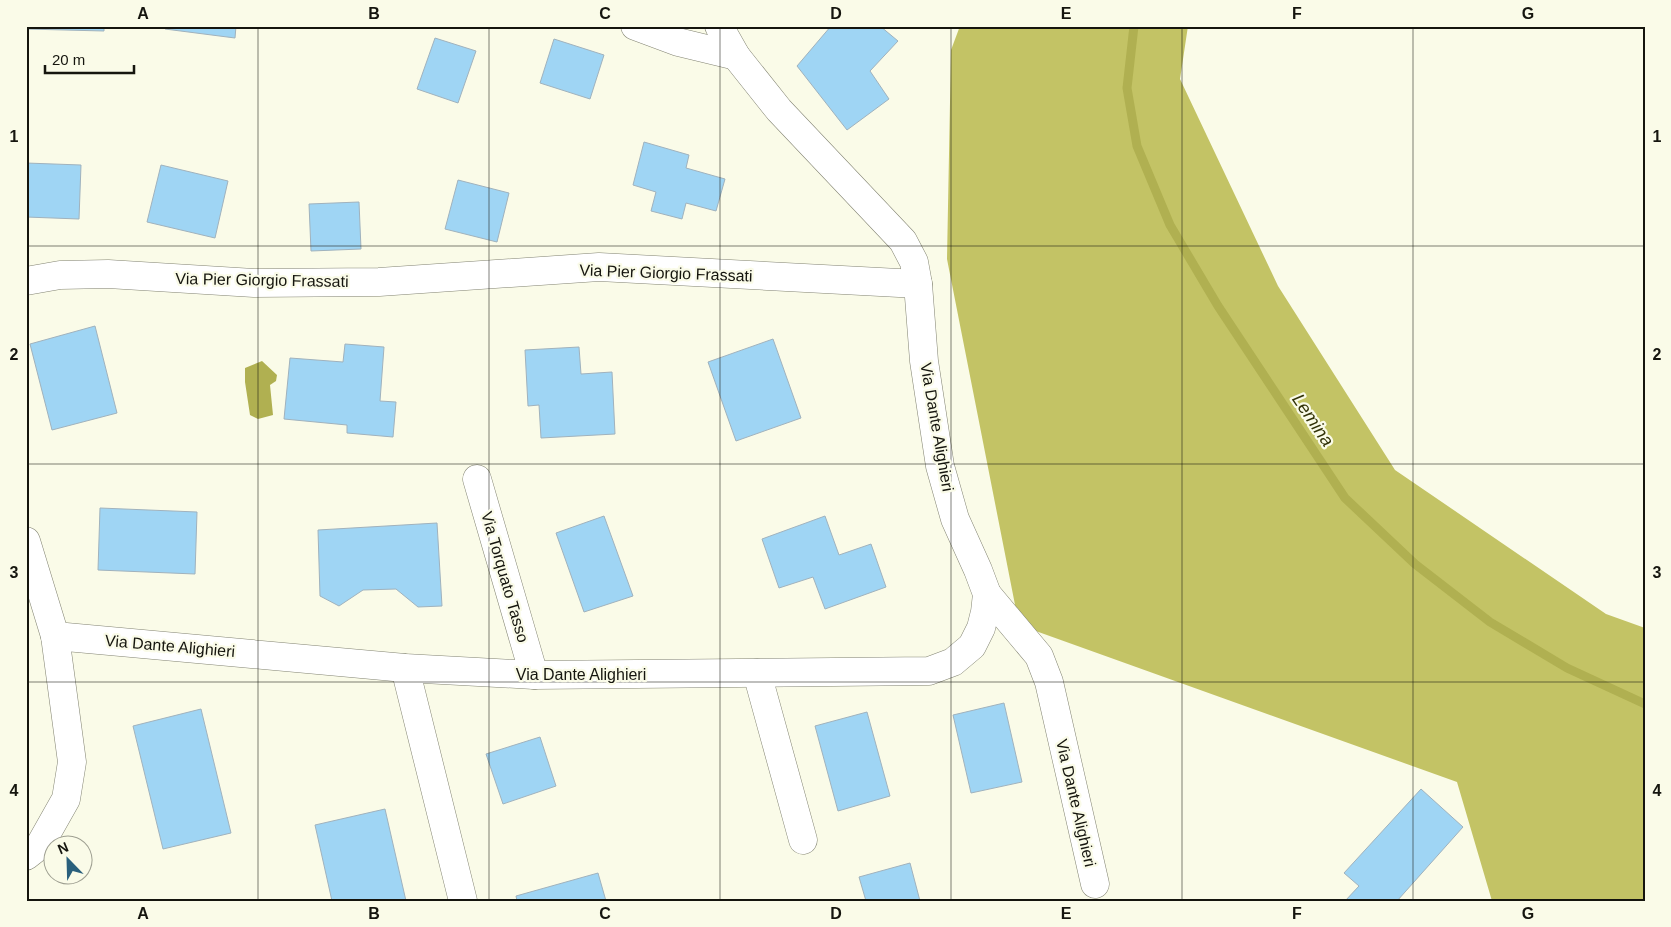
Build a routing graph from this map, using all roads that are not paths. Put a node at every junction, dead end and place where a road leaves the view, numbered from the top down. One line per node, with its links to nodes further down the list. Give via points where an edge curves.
1 (635, 26): 3 (street, via 678,42)
2 (719, 26): 3 (street)
3 (736, 56): 5 (street, via 779,110 903,241 914,262)
4 (26, 282): 5 (street, Via Pier Giorgio Frassati, via 60,275 108,274 254,284 379,282 599,267)
5 (918, 284): 8 (street, Via Dante Alighieri, via 924,361 940,466 955,518)
6 (477, 479): 12 (street, Via Torquato Tasso)
7 (26, 542): 9 (street)
8 (986, 594): 11 (street, Via Dante Alighieri, via 981,628 972,646 953,662 929,671); 15 (street, Via Dante Alighieri, via 1039,656 1049,682)
9 (55, 636): 10 (street, Via Dante Alighieri); 14 (street, via 72,762 66,798 40,845)
10 (405, 668): 12 (street, Via Dante Alighieri); 16 (street)
11 (757, 673): 12 (street, Via Dante Alighieri); 13 (street)
12 (534, 675)
13 (802, 840)
14 (26, 856)
15 (1094, 884)
16 (463, 901)

